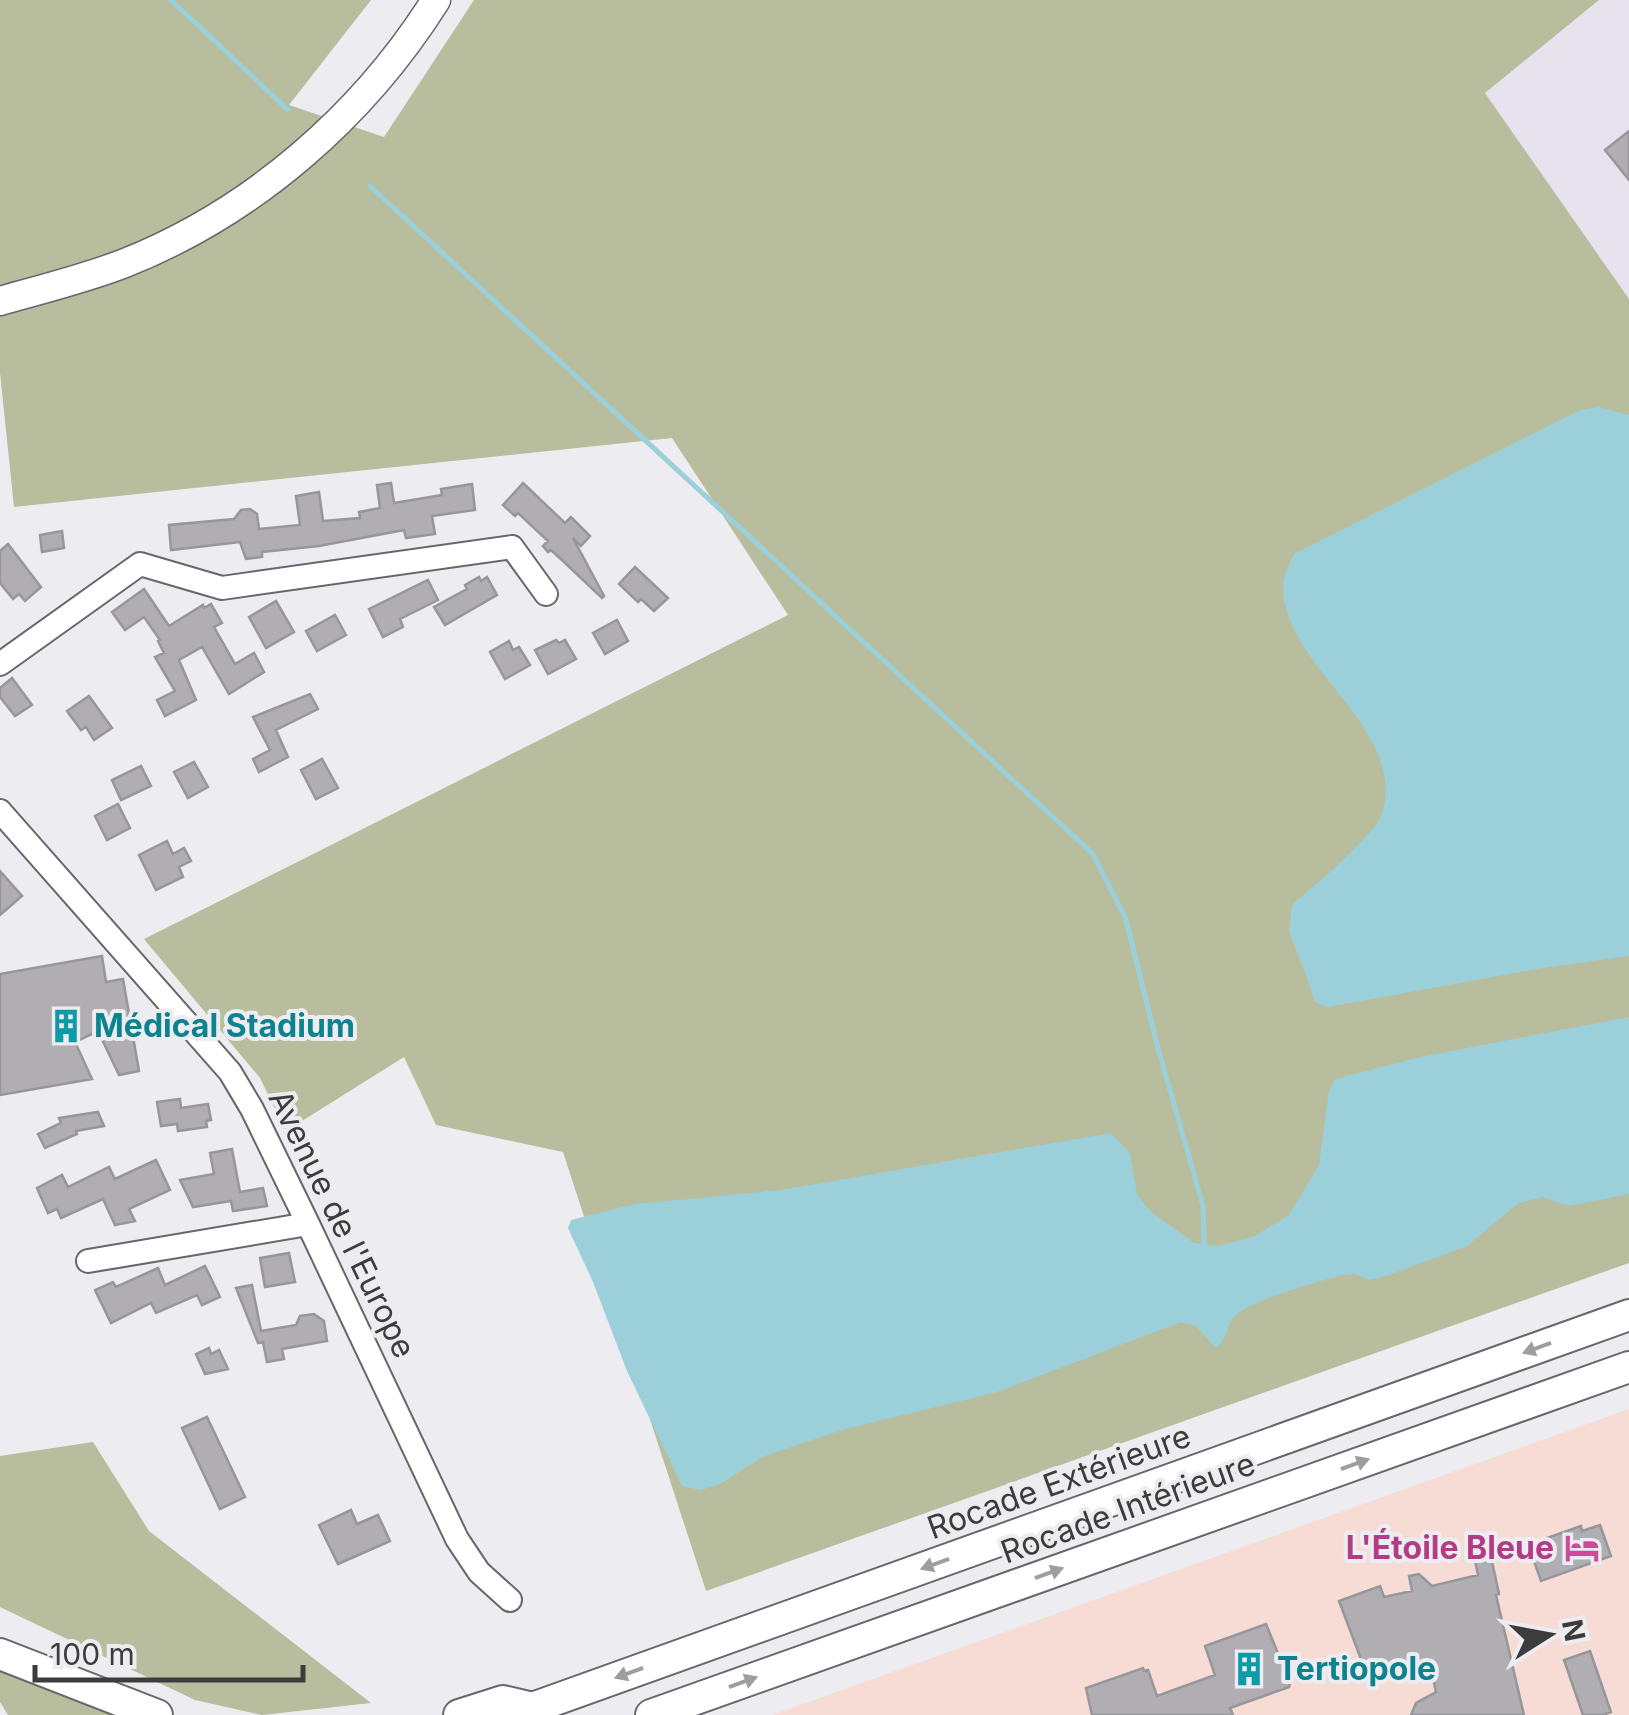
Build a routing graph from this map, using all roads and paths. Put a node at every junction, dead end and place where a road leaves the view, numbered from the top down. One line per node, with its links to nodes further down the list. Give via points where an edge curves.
1 (436, 0): 2 (main road, via 360,98 259,190 124,262)
2 (0, 300)
3 (546, 594): 4 (street, via 512,548 222,588 140,564)
4 (0, 664)
5 (0, 811): 6 (street, Avenue de l'Europe, via 230,1072)
6 (308, 1224): 7 (street); 10 (street, Avenue de l'Europe, via 457,1539)
7 (88, 1262)
8 (1629, 1315): 14 (highway, Rocade Extérieure, one-way to 14)
9 (1629, 1367): 17 (highway, Rocade Intérieure, one-way to 9)
10 (510, 1600)
11 (0, 1646): 13 (highway)
12 (0, 1654): 13 (highway)
13 (50, 1672): 15 (highway)
14 (523, 1712): 16 (highway, via 503,1701)
15 (157, 1715)
16 (458, 1715)
17 (651, 1715)

